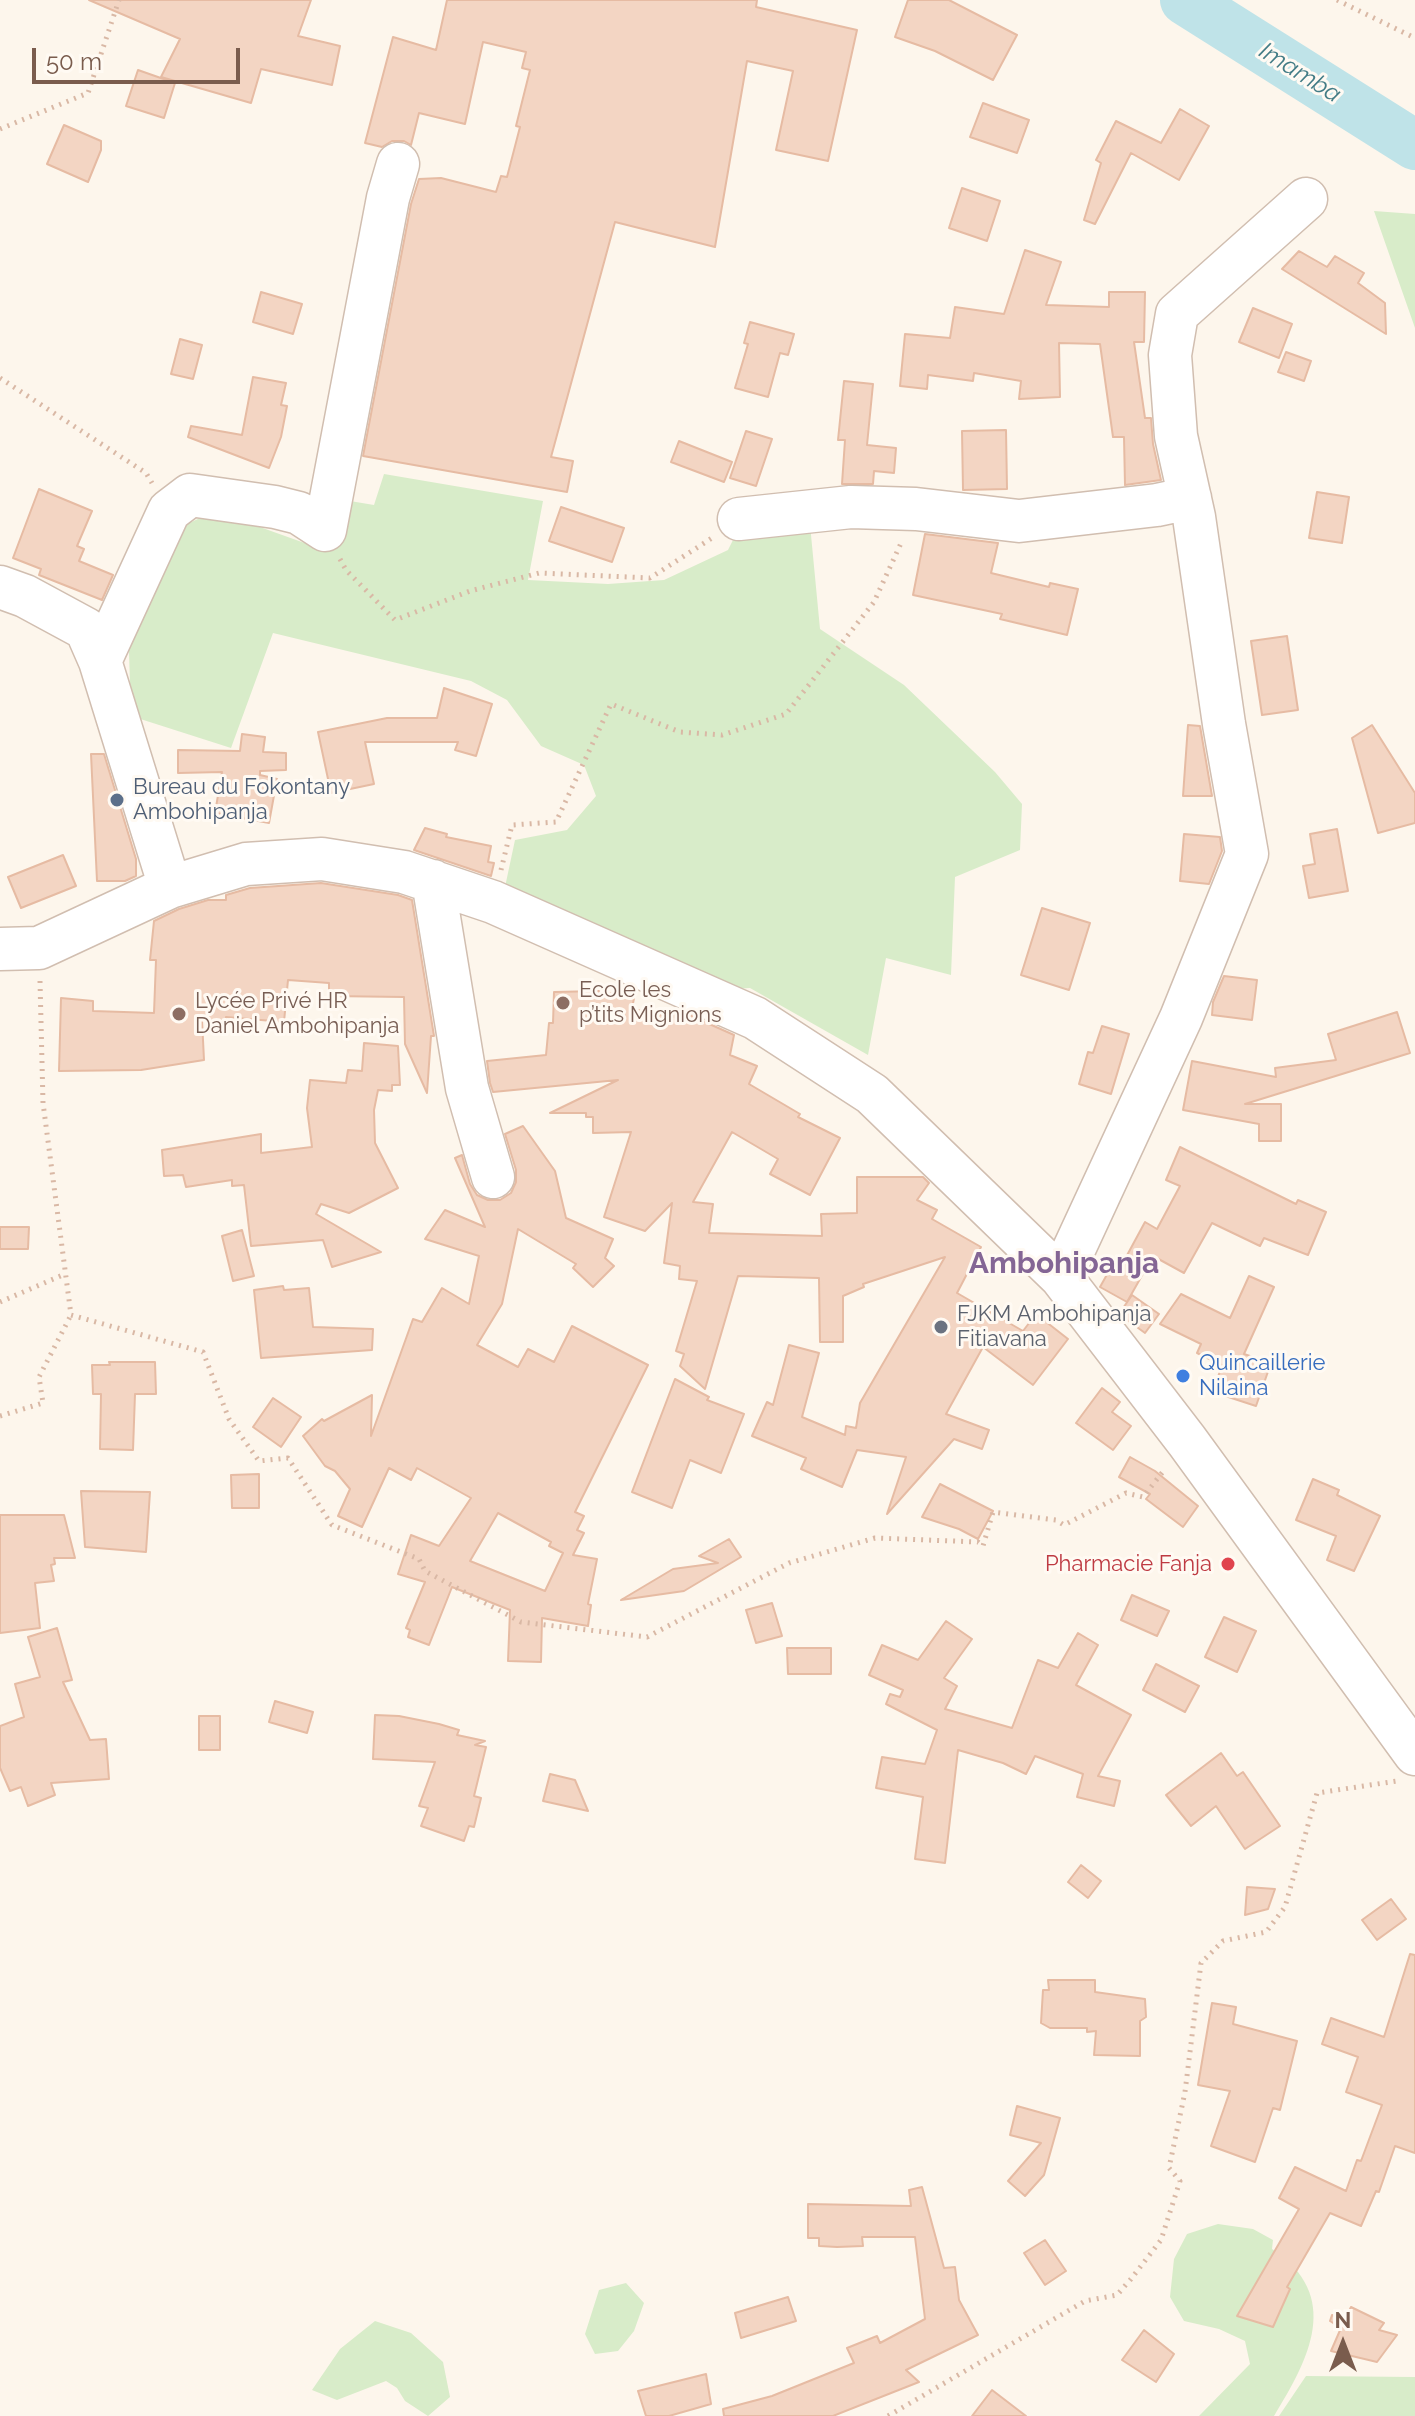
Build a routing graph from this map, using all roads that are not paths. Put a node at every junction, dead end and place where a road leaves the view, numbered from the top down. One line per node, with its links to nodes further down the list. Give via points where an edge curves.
1 (398, 164): 6 (street, via 325,530 299,513 190,495 169,511)
2 (1306, 199): 3 (street, via 1177,314 1170,355 1176,436)
3 (1190, 498): 4 (street, via 1019,521 851,507); 11 (street, via 1247,854 1181,1018)
4 (739, 519)
5 (0, 587): 6 (street, via 86,629)
6 (100, 661): 8 (street)
7 (433, 881): 8 (street, via 322,859 246,864); 10 (street, via 467,1088); 11 (street, via 493,902 755,1018 872,1094)
8 (170, 887): 9 (street)
9 (19, 948)
10 (493, 1177)
11 (1061, 1277): 12 (street, via 1187,1441)
12 (1408, 1767)

